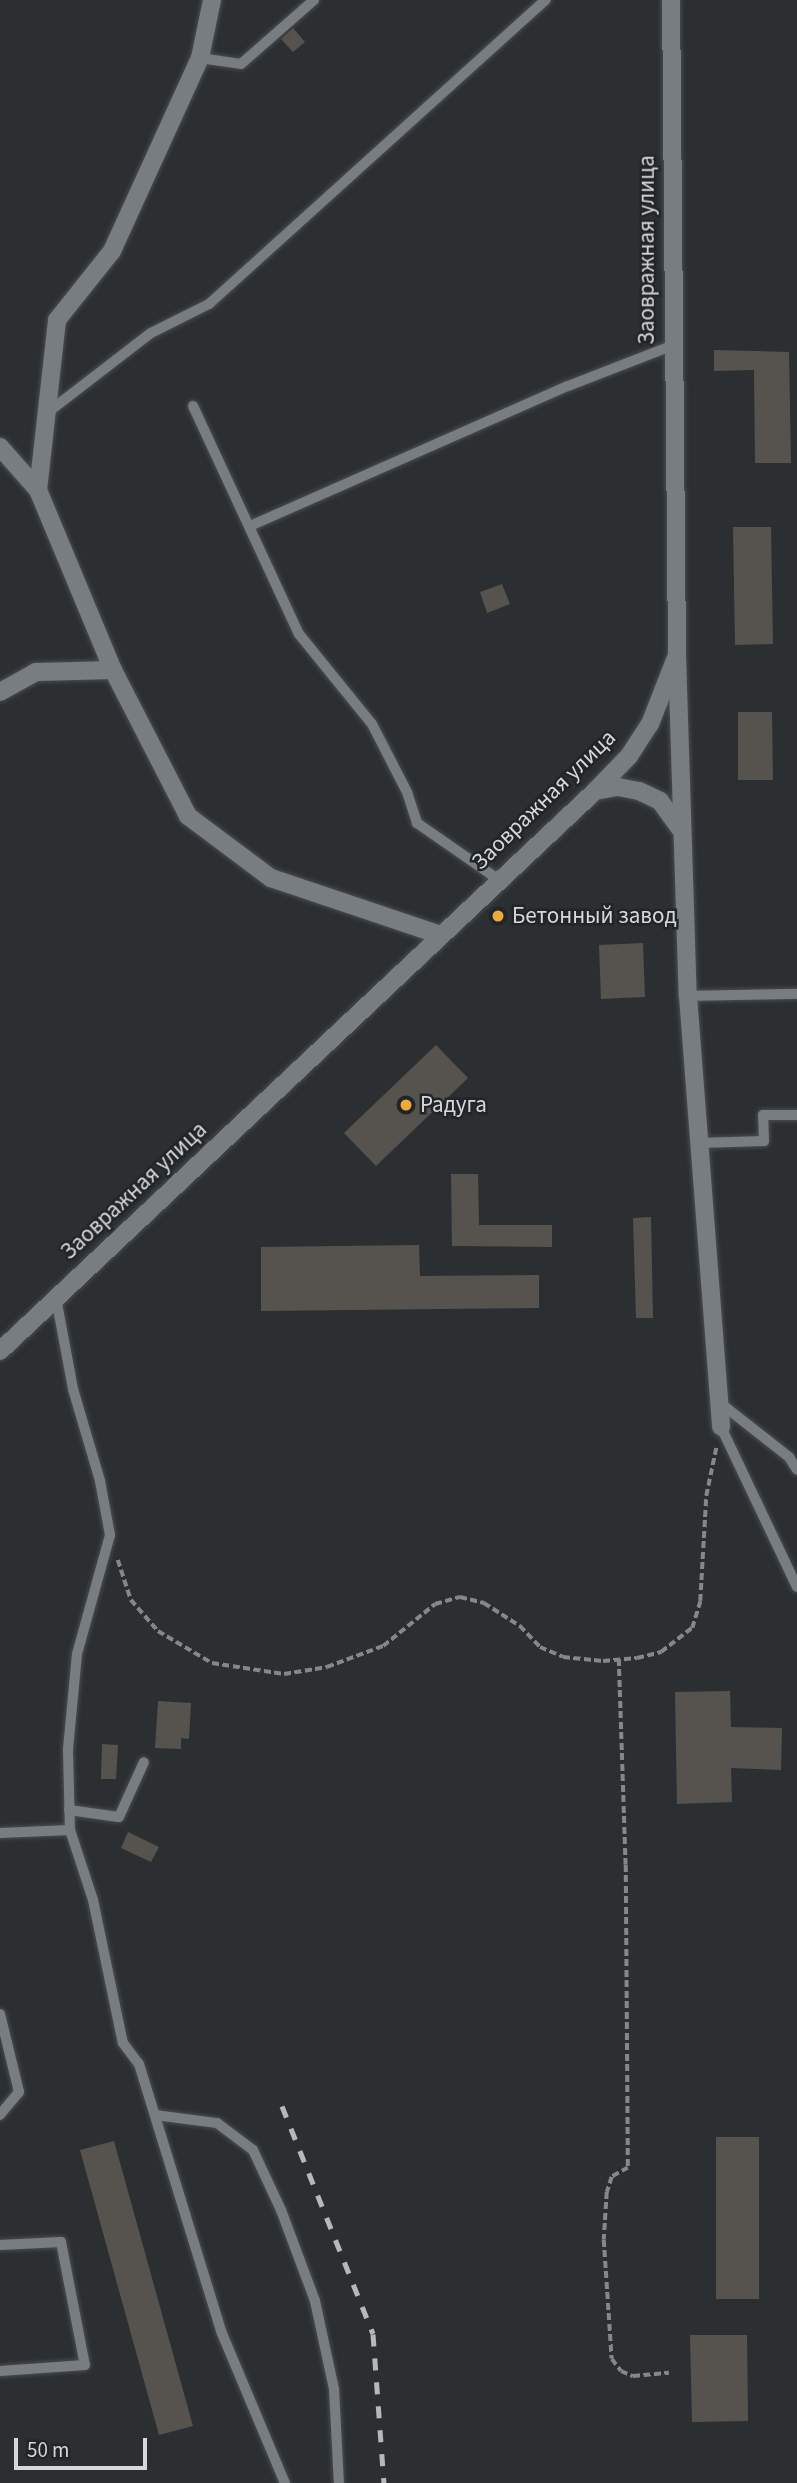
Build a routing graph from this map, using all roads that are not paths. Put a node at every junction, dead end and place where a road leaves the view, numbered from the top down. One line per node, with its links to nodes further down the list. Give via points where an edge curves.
1 (212, 0): 5 (street)
2 (314, 0): 5 (lane, via 241,64)
3 (546, 0): 8 (lane, via 209,304 151,333)
4 (671, 0): 6 (street, Заовражная улица)
5 (200, 58): 8 (street, via 112,251 57,320)
6 (671, 346): 11 (lane, via 568,386); 12 (street, Заовражная улица)
7 (193, 406): 11 (lane)
8 (47, 413): 10 (street)
9 (0, 447): 10 (street)
10 (38, 490): 13 (street)
11 (250, 526): 17 (lane, via 299,634 372,724 407,792 417,823)
12 (677, 655): 15 (street, Заовражная улица, via 650,724 629,756); 16 (street)
13 (113, 670): 14 (street, via 36,672); 18 (street, via 188,816 271,878)
14 (0, 692)
15 (595, 791): 16 (street, via 639,791 660,801 675,816); 17 (street, Заовражная улица)
16 (683, 834): 20 (street)
17 (499, 880): 18 (street, Заовражная улица)
18 (440, 934): 23 (street, Заовражная улица)
19 (797, 994): 20 (lane)
20 (688, 996): 22 (street)
21 (797, 1115): 22 (lane, via 763,1115 764,1141)
22 (699, 1143): 25 (street)
23 (56, 1298): 24 (street, Заовражная улица); 30 (lane, via 73,1389 100,1480 110,1535 77,1654 68,1749)
24 (0, 1351)
25 (719, 1401): 26 (street); 27 (lane, via 789,1457)
26 (721, 1427): 28 (lane)
27 (797, 1471)
28 (797, 1587)
29 (144, 1762): 30 (lane, via 119,1817)
30 (69, 1810): 31 (lane)
31 (70, 1830): 32 (lane); 35 (lane, via 93,1900 122,2043 139,2064)
32 (0, 1833)
33 (0, 2014): 34 (lane, via 19,2092)
34 (0, 2115)
35 (155, 2115): 38 (lane, via 221,2331); 39 (lane, via 217,2123 253,2150 315,2301 334,2389)
36 (0, 2245): 37 (lane, via 61,2242 85,2365)
37 (0, 2371)
38 (285, 2483)
39 (339, 2483)

